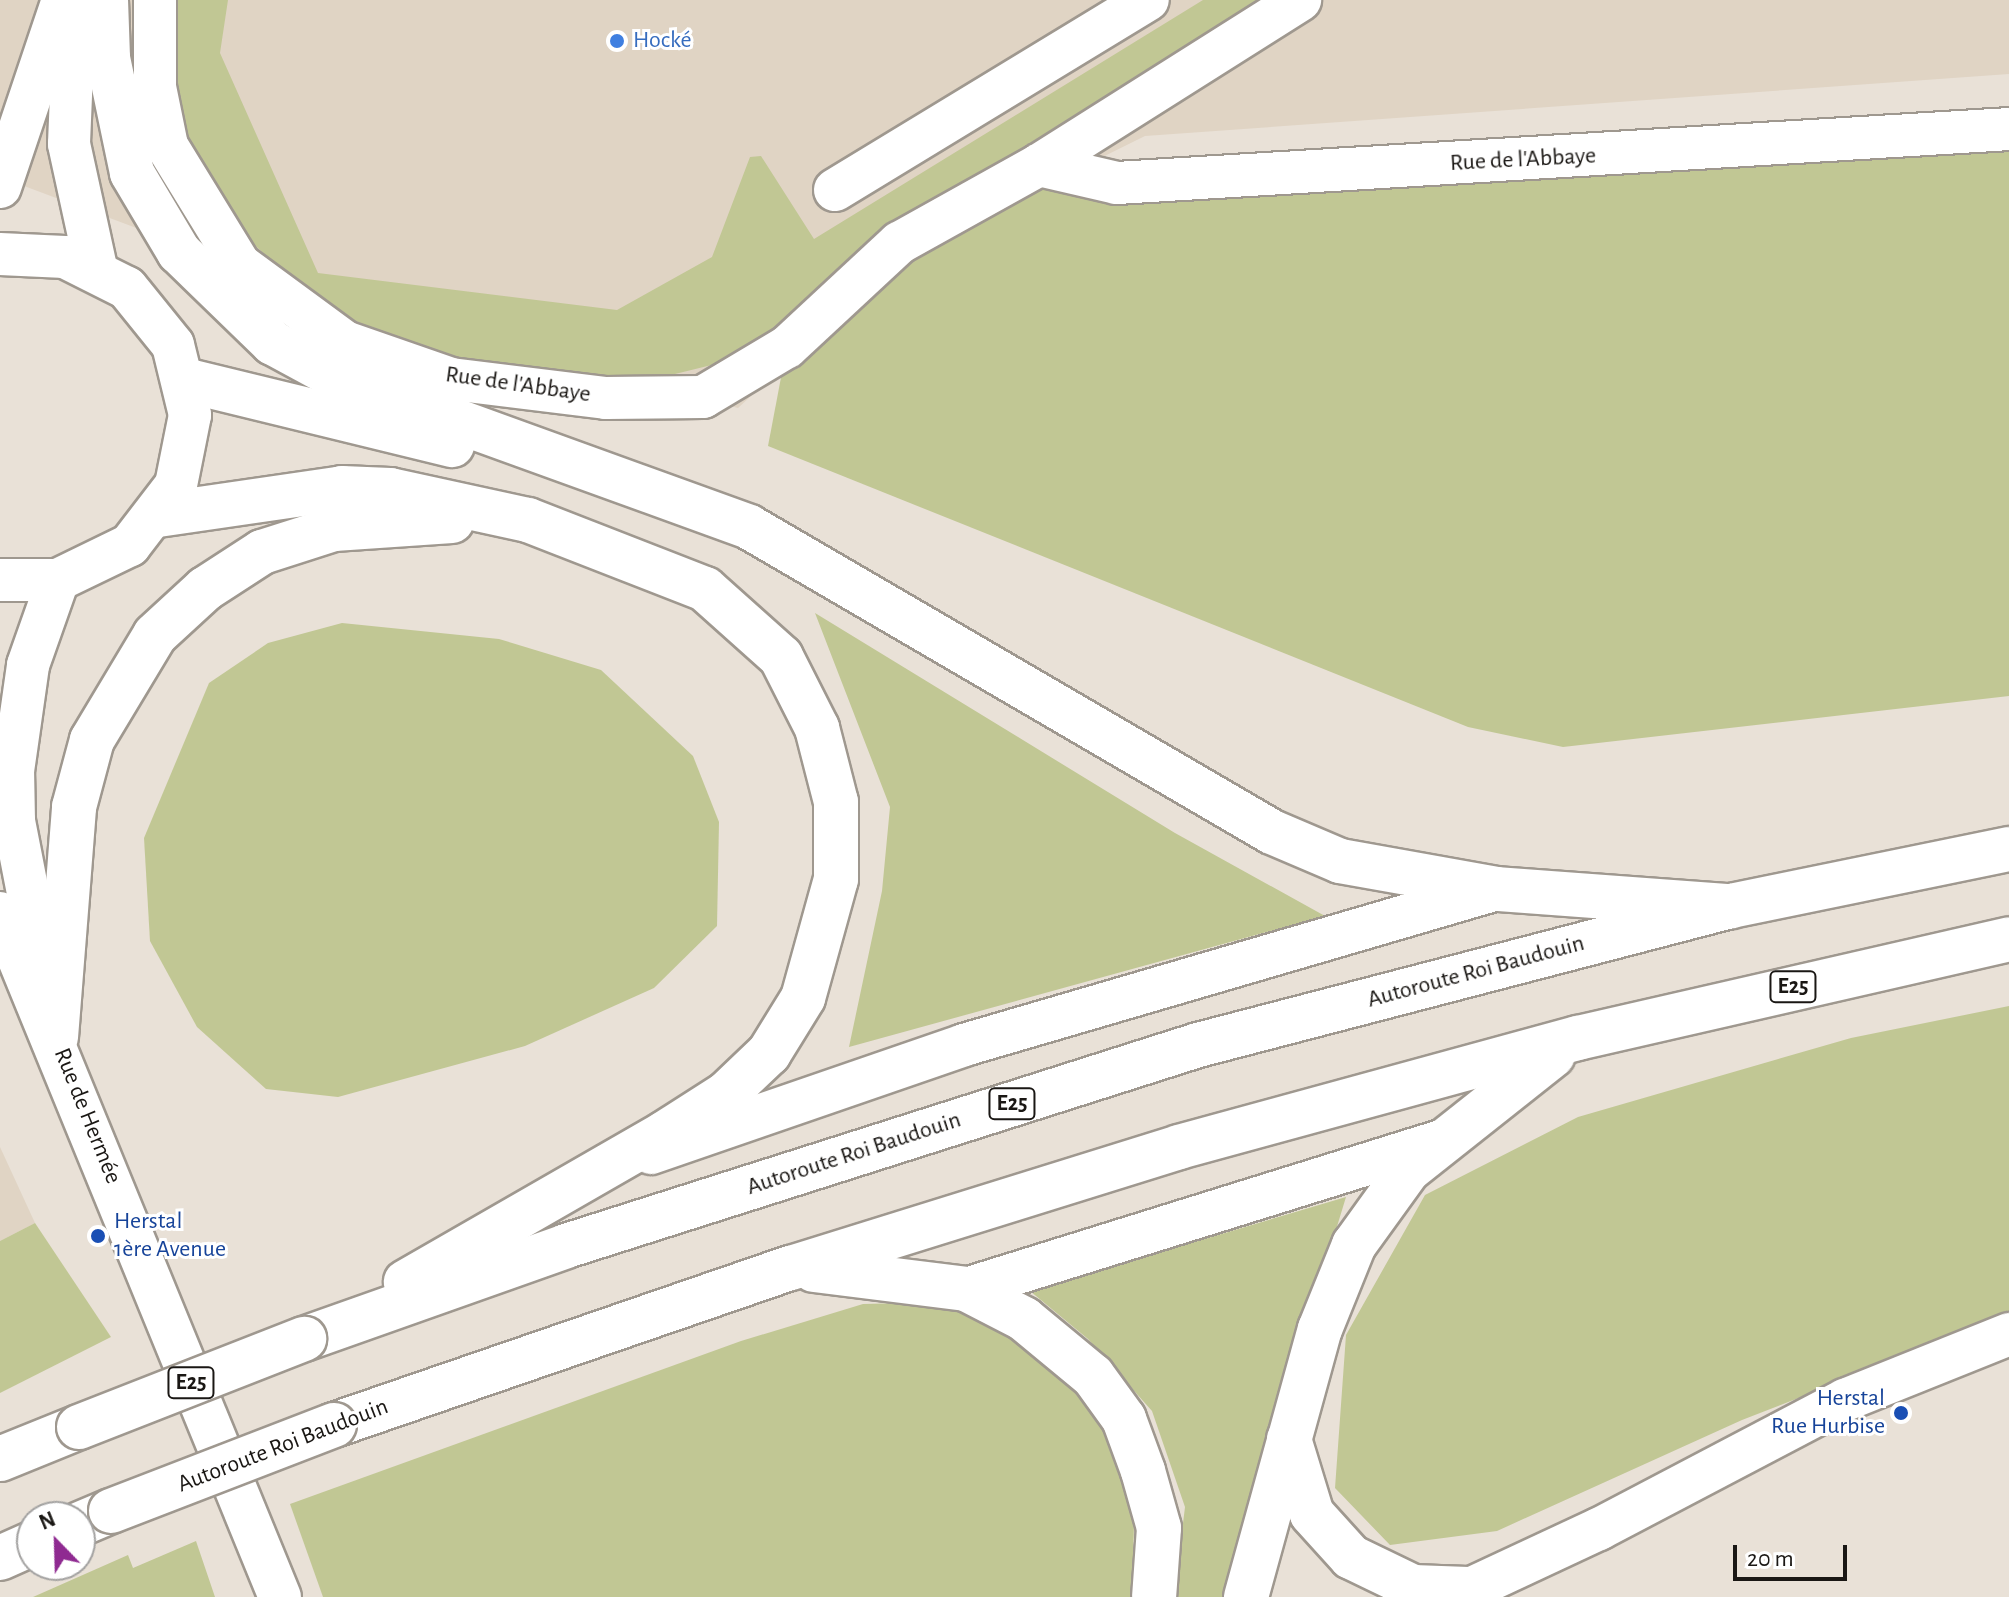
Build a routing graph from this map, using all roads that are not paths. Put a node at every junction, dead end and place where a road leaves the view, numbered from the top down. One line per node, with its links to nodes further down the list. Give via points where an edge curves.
1 (63, 0): 9 (street)
2 (75, 0): 12 (street, via 69,144)
3 (106, 0): 14 (highway, via 108,58 132,173 179,252 223,301 273,343 338,378)
4 (155, 0): 8 (street, Rue de l'Abbaye, via 155,87 167,146 240,265 345,342 451,379 606,398 703,397 787,347 899,243)
5 (1148, 0): 10 (street)
6 (1300, 0): 8 (street, Rue de l'Abbaye)
7 (2009, 129): 8 (street, Rue de l'Abbaye, via 1117,183)
8 (1039, 165)
9 (0, 187)
10 (835, 190)
11 (0, 254): 12 (street, via 65,257)
12 (96, 268): 13 (street, via 153,314)
13 (185, 380): 14 (highway, via 496,457); 15 (street, via 186,450)
14 (584, 464): 20 (highway, via 749,527 1272,832 1340,861)
15 (158, 515): 16 (highway, via 342,488 390,490); 18 (street, via 108,560)
16 (528, 520): 24 (highway, via 405,522 291,541 237,565 155,635 92,740 74,807); 27 (highway, via 665,568 745,618 803,695 836,802 831,912 788,1024 726,1094)
17 (0, 580): 18 (street)
18 (58, 580): 24 (street, Rue de Hermée, via 28,665 13,771 14,821)
19 (2009, 849): 21 (highway, Autoroute Roi Baudouin / E25)
20 (1497, 889): 21 (highway); 27 (street, via 964,1045)
21 (1731, 906): 31 (highway, Autoroute Roi Baudouin / E25, via 1198,1045 566,1246)
22 (0, 913): 24 (street, Rue de Hermée)
23 (2009, 939): 25 (highway, Autoroute Roi Baudouin / E25)
24 (56, 1037): 37 (street, Rue de Hermée)
25 (1578, 1038): 26 (highway); 28 (highway, Autoroute Roi Baudouin / E25, via 1179,1147)
26 (1440, 1141): 29 (street); 32 (highway, via 1378,1204 1354,1245 1320,1329)
27 (605, 1169): 31 (highway)
28 (791, 1268): 29 (highway); 34 (highway, Autoroute Roi Baudouin / E25, bridge, via 334,1425)
29 (966, 1289): 38 (highway, via 1064,1349 1124,1419 1159,1528)
30 (2009, 1334): 35 (street, via 1845,1400)
31 (304, 1339): 33 (highway, Autoroute Roi Baudouin / E25, bridge)
32 (1289, 1439): 36 (highway, via 1312,1514 1351,1557 1413,1587); 39 (highway)
33 (0, 1459)
34 (96, 1518)
35 (1599, 1529): 36 (street); 40 (street)
36 (1460, 1593)
37 (280, 1597)
38 (1154, 1597)
39 (1246, 1597)
40 (1520, 1597)

